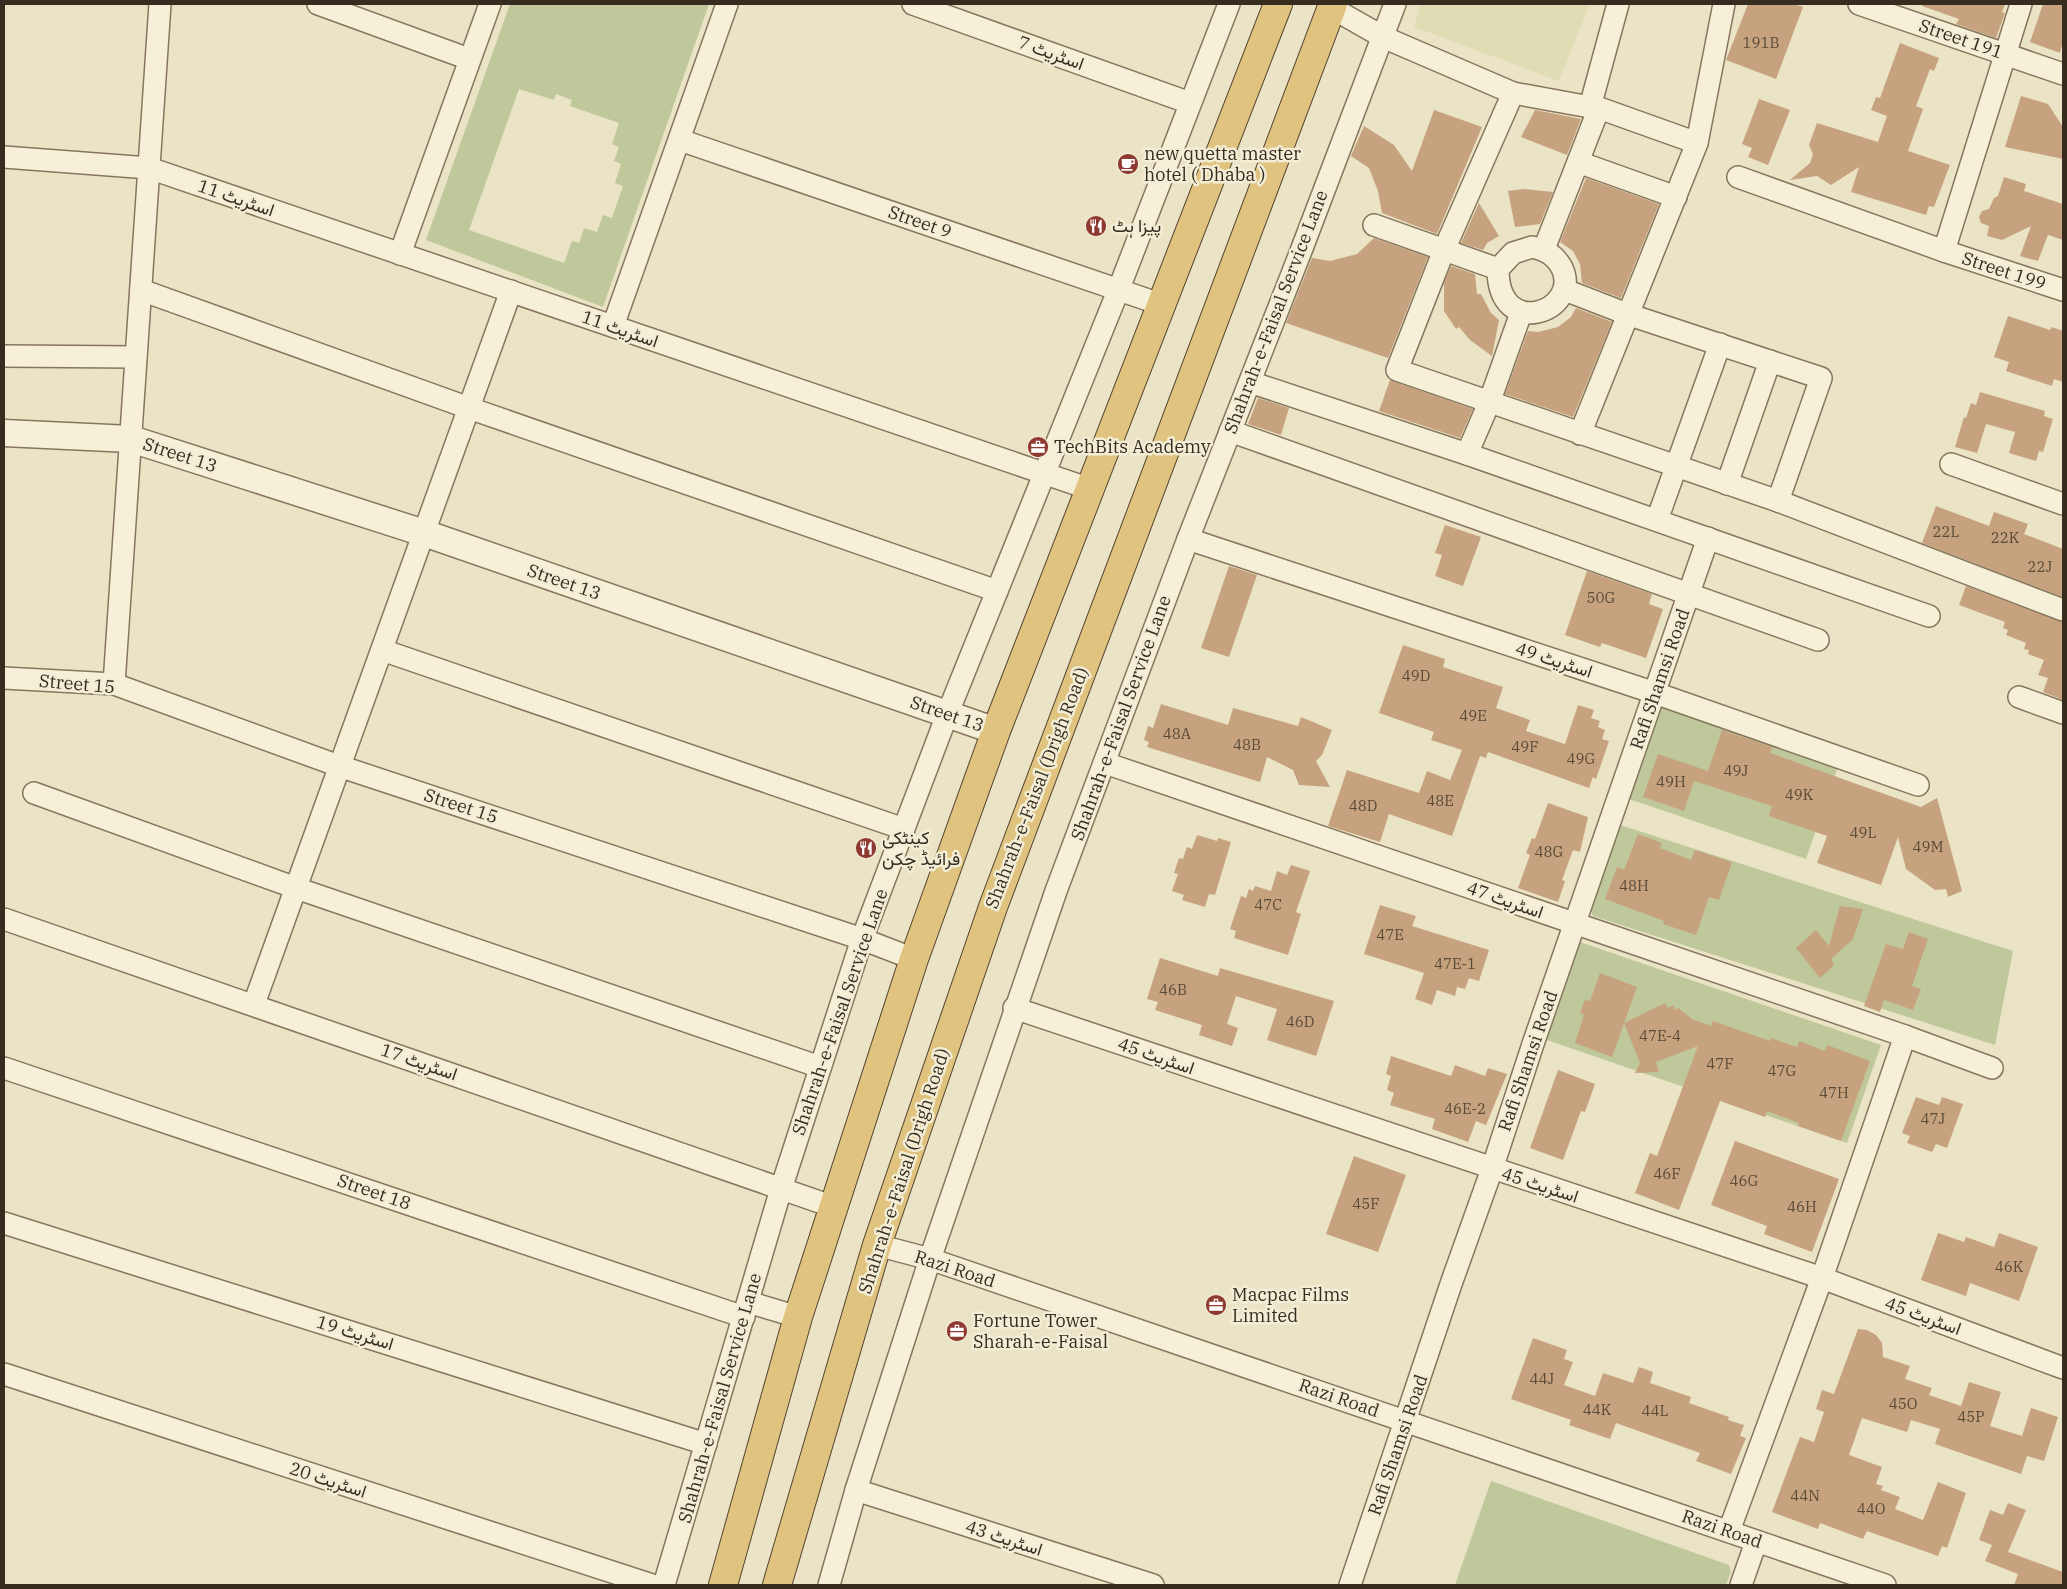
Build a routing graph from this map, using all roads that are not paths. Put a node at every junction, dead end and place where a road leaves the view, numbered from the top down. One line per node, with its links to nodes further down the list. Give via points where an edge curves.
1 (160, 4): 25 (street)
2 (318, 4): 16 (street)
3 (490, 4): 16 (street)
4 (727, 4): 21 (street)
5 (913, 4): 19 (street, اسٹریٹ 7)
6 (1229, 4): 19 (street, Shahrah-e-Faisal Service Lane)
7 (1278, 4): 39 (highway)
8 (1395, 4): 14 (street, Shahrah-e-Faisal Service Lane)
9 (1618, 4): 20 (street)
10 (1724, 4): 22 (street)
11 (1859, 4): 15 (street, Street 191)
12 (2021, 4): 15 (street)
13 (1333, 6): 14 (street); 99 (highway, Shahrah-e-Faisal (Drigh Road), via 996,898)
14 (1383, 37): 18 (street); 47 (street, Shahrah-e-Faisal Service Lane)
15 (2005, 54): 17 (street, Street 191); 31 (street)
16 (469, 59): 32 (street)
17 (2063, 74)
18 (1513, 93): 20 (street); 30 (street)
19 (1190, 103): 38 (street, Shahrah-e-Faisal Service Lane)
20 (1594, 108): 22 (street); 24 (street)
21 (680, 140): 38 (street, Street 9); 42 (street)
22 (1697, 143): 27 (street)
23 (4, 157): 25 (street, اسٹریٹ 11)
24 (1578, 162): 27 (street); 29 (street)
25 (149, 168): 32 (street, اسٹریٹ 11); 34 (street)
26 (1738, 177): 31 (street, Street 199)
27 (1676, 197): 41 (street)
28 (1374, 225): 30 (street)
29 (1544, 249): 33 (street, via 1532,247 1513,252); 35 (street, via 1557,259 1564,272)
30 (1444, 250): 33 (street); 48 (street, via 1397,370)
31 (1944, 251): 36 (street, Street 199)
32 (400, 254): 37 (street, اسٹریٹ 11)
33 (1498, 269): 40 (street, via 1501,294 1511,307)
34 (141, 290): 45 (street); 49 (street)
35 (1565, 290): 40 (street, via 1556,303 1542,312); 41 (street)
36 (2063, 290)
37 (511, 291): 42 (street, اسٹریٹ 11); 49 (street)
38 (1118, 291): 39 (street, Street 9); 57 (street, Shahrah-e-Faisal Service Lane)
39 (1160, 304): 59 (highway)
40 (1521, 313): 48 (street)
41 (1628, 314): 43 (street); 52 (street)
42 (613, 326): 57 (street, اسٹریٹ 11)
43 (1720, 344): 46 (street); 56 (street)
44 (4, 356): 45 (street)
45 (136, 357): 53 (street)
46 (1770, 361): 58 (street); 60 (street, via 1821,378)
47 (1250, 382): 50 (street, Shahrah-e-Faisal Service Lane); 54 (street)
48 (1489, 403): 52 (street); 54 (street)
49 (469, 408): 63 (street); 66 (street)
50 (1230, 431): 65 (street, Shahrah-e-Faisal Service Lane); 67 (street)
51 (4, 433): 53 (street, Street 13)
52 (1580, 434): 56 (street)
53 (131, 439): 63 (street, Street 13); 73 (street)
54 (1467, 454): 62 (street)
55 (1951, 464): 61 (street)
56 (1676, 466): 58 (street); 62 (street)
57 (1045, 474): 59 (street, اسٹریٹ 11); 66 (street, Shahrah-e-Faisal Service Lane)
58 (1727, 484): 60 (street)
59 (1090, 489): 78 (highway)
60 (1778, 501): 68 (street)
61 (2063, 504)
62 (1657, 520): 64 (street)
63 (424, 533): 71 (street); 77 (street, Street 13)
64 (1708, 538): 67 (street, Rafi Shamsi Road); 69 (street)
65 (1188, 540): 74 (street, اسٹریٹ 49); 79 (street, Shahrah-e-Faisal Service Lane)
66 (998, 591): 77 (street, Shahrah-e-Faisal Service Lane)
67 (1689, 595): 70 (street); 74 (street, Rafi Shamsi Road)
68 (2063, 610)
69 (1928, 616)
70 (1818, 640)
71 (382, 650): 80 (street); 83 (street)
72 (4, 678): 73 (street, Street 15)
73 (114, 684): 80 (street, Street 15)
74 (1655, 693): 81 (street, اسٹریٹ 49); 86 (street, Rafi Shamsi Road)
75 (2019, 697): 76 (street)
76 (2063, 713)
77 (948, 715): 78 (street, Street 13); 83 (street, Shahrah-e-Faisal Service Lane)
78 (996, 731): 88 (highway)
79 (1105, 763): 86 (street, اسٹریٹ 47); 90 (street, Shahrah-e-Faisal Service Lane)
80 (339, 766): 84 (street); 87 (street, Street 15)
81 (1918, 785)
82 (34, 793): 84 (street)
83 (904, 829): 87 (street, Shahrah-e-Faisal Service Lane)
84 (296, 888): 89 (street); 92 (street)
85 (4, 919): 89 (street, اسٹریٹ 17)
86 (1575, 924): 91 (street, اسٹریٹ 47); 95 (street, Rafi Shamsi Road)
87 (862, 939): 88 (street, Street 15); 92 (street, Shahrah-e-Faisal Service Lane)
88 (914, 959): 97 (highway)
89 (254, 1004): 96 (street, اسٹریٹ 17)
90 (1014, 1008): 95 (street, اسٹریٹ 45); 100 (street, Shahrah-e-Faisal Service Lane)
91 (1905, 1036): 94 (street, اسٹریٹ 47); 101 (street)
92 (820, 1067): 96 (street, Shahrah-e-Faisal Service Lane)
93 (4, 1068): 102 (street, Street 18)
94 (1992, 1068)
95 (1492, 1169): 101 (street, اسٹریٹ 45); 106 (street, Rafi Shamsi Road)
96 (781, 1189): 97 (street, اسٹریٹ 17); 102 (street, Shahrah-e-Faisal Service Lane)
97 (834, 1207): 103 (highway)
98 (4, 1222): 107 (street, اسٹریٹ 19)
99 (877, 1244): 100 (street, Razi Road); 114 (highway, Shahrah-e-Faisal (Drigh Road))
100 (930, 1259): 106 (street, Razi Road); 108 (street, Shahrah-e-Faisal Service Lane)
101 (1822, 1278): 104 (street, اسٹریٹ 45); 109 (street)
102 (746, 1309): 103 (street, Street 18); 107 (street, Shahrah-e-Faisal Service Lane)
103 (798, 1317): 113 (highway)
104 (2063, 1368)
105 (4, 1374): 111 (street, اسٹریٹ 20)
106 (1407, 1420): 109 (street, Razi Road); 117 (street, Rafi Shamsi Road)
107 (706, 1444): 112 (street, Shahrah-e-Faisal Service Lane)
108 (856, 1490): 115 (street, Shahrah-e-Faisal Service Lane); 116 (street, اسٹریٹ 43)
109 (1729, 1531): 110 (street, Razi Road)
110 (1756, 1542): 118 (street); 119 (street, Razi Road)
111 (652, 1585)
112 (664, 1585)
113 (723, 1585)
114 (777, 1585)
115 (829, 1585)
116 (1153, 1585)
117 (1350, 1585)
118 (1741, 1585)
119 (1885, 1585)

